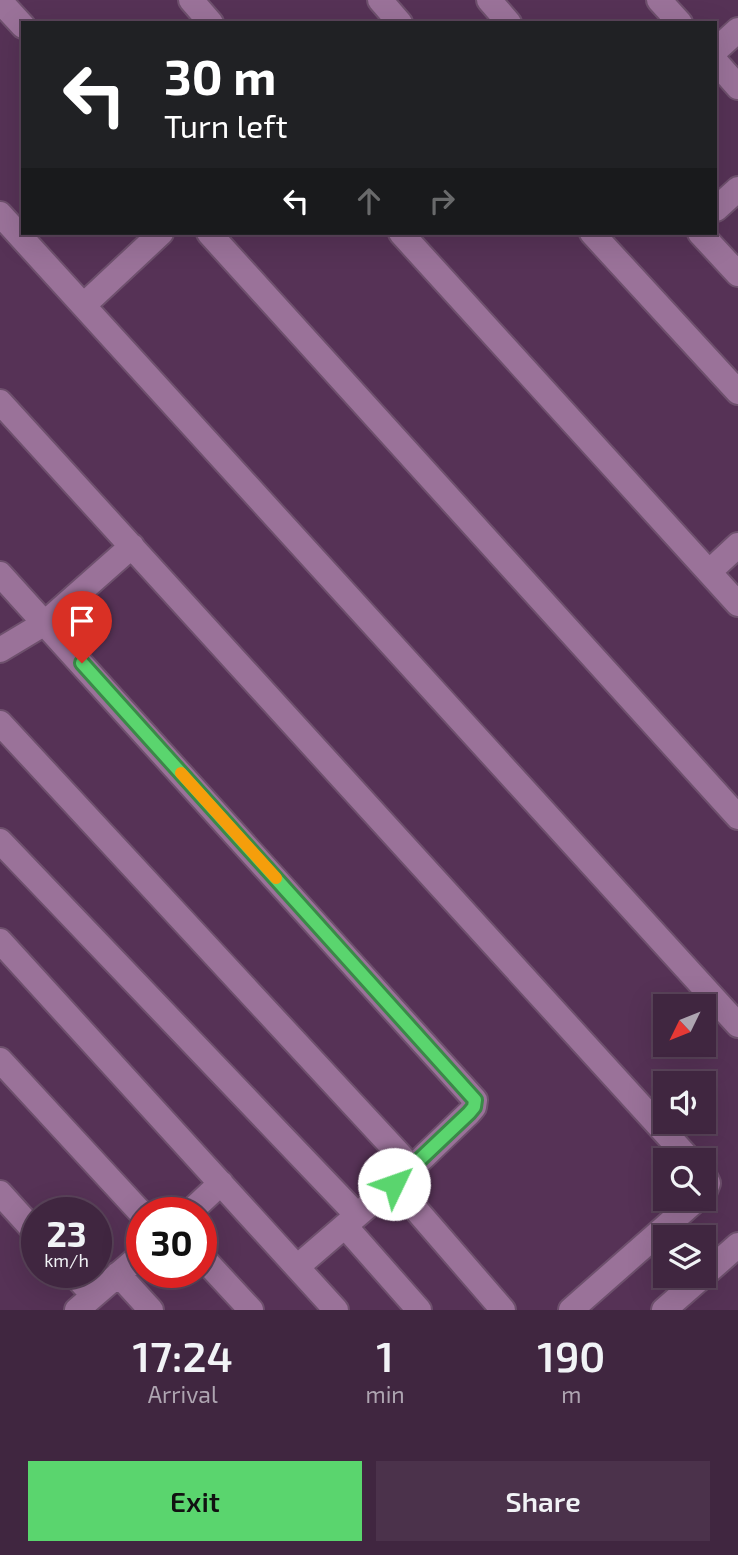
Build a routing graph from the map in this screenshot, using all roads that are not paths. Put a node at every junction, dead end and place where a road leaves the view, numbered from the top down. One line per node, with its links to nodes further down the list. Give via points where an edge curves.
1 (191, 0): 6 (street)
2 (380, 0): 7 (street)
3 (489, 0): 8 (street)
4 (659, 0): 9 (street)
5 (0, 1): 10 (street)
6 (209, 21)
7 (398, 21)
8 (507, 21)
9 (678, 21)
10 (21, 24)
11 (738, 30): 12 (street)
12 (717, 49)
13 (717, 63): 14 (street)
14 (738, 87)
15 (738, 188): 16 (street)
16 (717, 208)
17 (8, 221): 24 (street)
18 (159, 235): 24 (street)
19 (211, 235): 35 (street)
20 (403, 235): 29 (street)
21 (594, 235): 25 (street)
22 (702, 235): 23 (street)
23 (738, 274)
24 (83, 305): 38 (street)
25 (738, 392)
26 (0, 402): 28 (street)
27 (738, 545): 29 (street)
28 (132, 546): 32 (street); 40 (street)
29 (709, 572): 31 (street)
30 (0, 574): 32 (street)
31 (738, 604)
32 (45, 623): 33 (street); 41 (street, via 475,1100 469,1113)
33 (0, 650)
34 (0, 723): 41 (street)
35 (738, 817)
36 (0, 841): 48 (street)
37 (0, 941): 42 (street)
38 (738, 1025)
39 (0, 1060): 44 (street)
40 (679, 1148)
41 (403, 1176): 48 (street); 61 (street)
42 (221, 1183): 45 (street); 52 (street)
43 (0, 1194): 47 (street)
44 (126, 1197)
45 (206, 1197)
46 (683, 1211): 62 (street)
47 (21, 1217)
48 (351, 1221): 52 (street); 60 (street)
49 (738, 1245): 50 (street)
50 (716, 1264)
51 (126, 1267): 54 (street)
52 (297, 1267): 59 (street)
53 (217, 1273): 58 (street)
54 (118, 1274): 56 (street); 57 (street)
55 (689, 1288): 63 (street)
56 (85, 1303)
57 (151, 1310)
58 (251, 1310)
59 (336, 1310)
60 (419, 1310)
61 (503, 1310)
62 (571, 1310)
63 (664, 1310)

